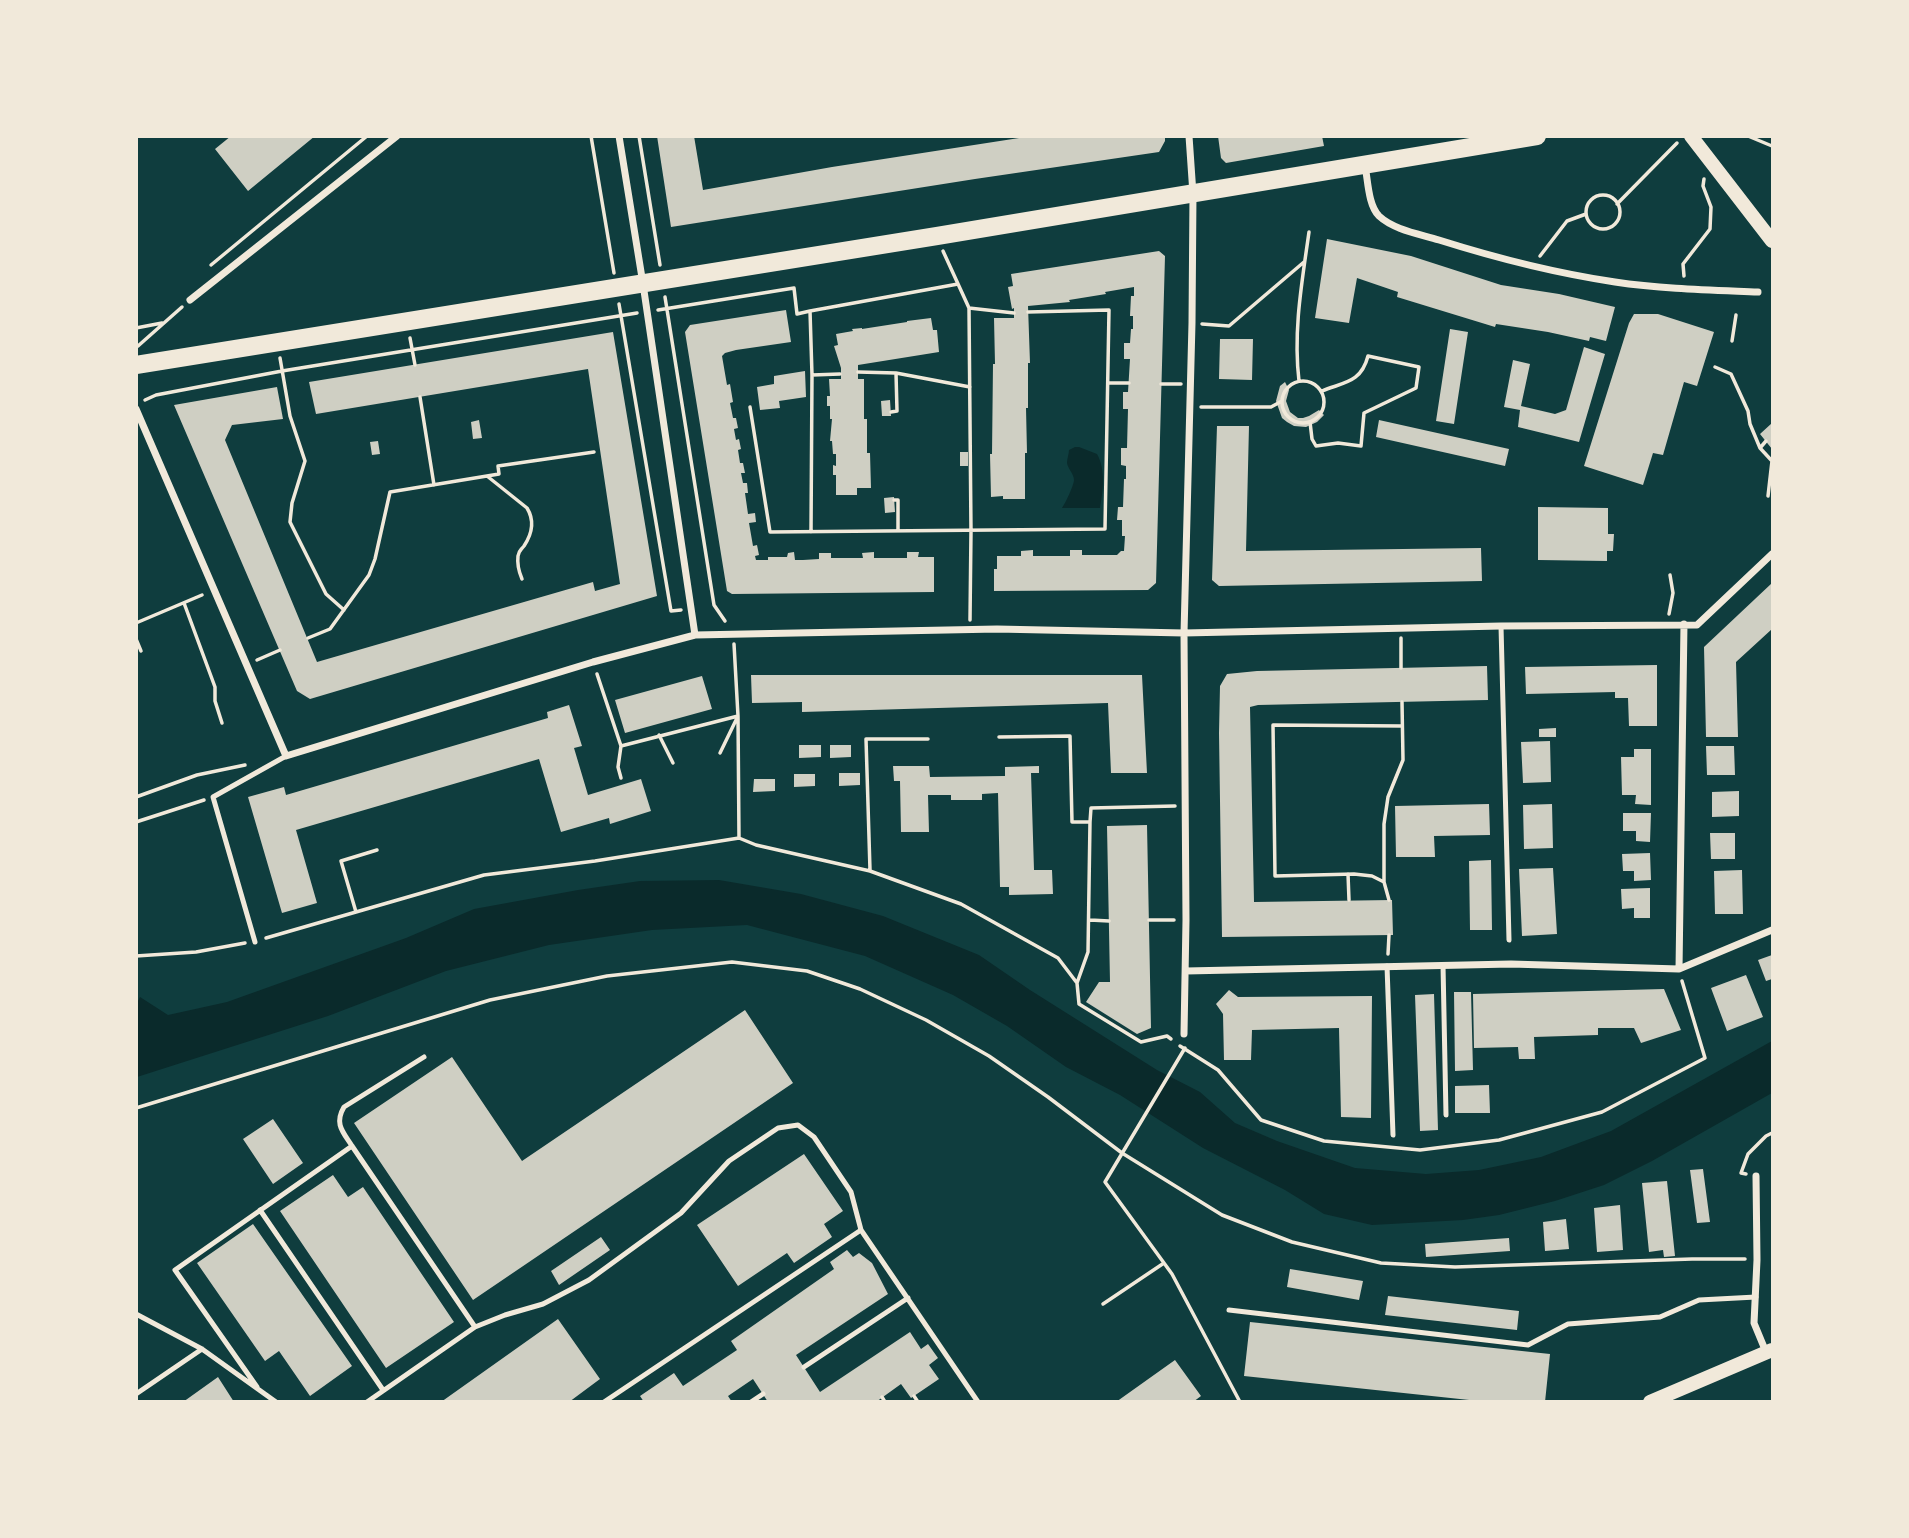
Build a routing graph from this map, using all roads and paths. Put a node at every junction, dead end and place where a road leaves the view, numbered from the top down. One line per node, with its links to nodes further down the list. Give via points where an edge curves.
1 (367, 136): 22 (path)
2 (397, 136): 29 (street)
3 (591, 136): 26 (path)
4 (619, 136): 24 (street)
5 (639, 136): 23 (path)
6 (1189, 136): 14 (street)
7 (1537, 136): 12 (main road)
8 (1684, 136): 15 (path)
9 (1691, 136): 13 (main road)
10 (1748, 136): 11 (path)
11 (1773, 146)
12 (1365, 165): 14 (main road); 21 (street, via 1380,217 1412,232)
13 (1716, 168): 19 (main road); 27 (path, via 1703,179 1711,207 1710,229 1684,264)
14 (1193, 194): 18 (main road); 40 (street)
15 (1617, 204): 16 (path, via 1608,196 1596,197); 16 (path, via 1619,217 1607,229 1590,224)
16 (1586, 214): 21 (path, via 1567,221)
17 (1309, 232): 20 (path)
18 (937, 236): 23 (main road); 25 (path)
19 (1773, 241)
20 (1305, 260): 40 (path, via 1229,326); 54 (path, via 1299,302)
21 (1533, 265): 27 (street, via 1615,282)
22 (201, 273)
23 (663, 281): 24 (main road); 30 (path)
24 (643, 284): 26 (main road); 32 (street)
25 (958, 284): 31 (path); 33 (path)
26 (616, 288): 37 (path); 39 (main road)
27 (1684, 288): 28 (street)
28 (1758, 292)
29 (190, 300): 38 (path)
30 (667, 308): 32 (path); 33 (path, via 793,288 797,314); 84 (path)
31 (969, 308): 35 (path); 59 (path)
32 (647, 312): 37 (path); 85 (street)
33 (810, 312): 53 (path)
34 (1028, 312): 55 (path, via 1110,310)
35 (1014, 313)
36 (1736, 314): 43 (path)
37 (622, 316): 45 (path); 85 (path, via 671,611)
38 (165, 322): 41 (path); 44 (path)
39 (407, 322): 42 (main road); 45 (path)
40 (1192, 323): 58 (street)
41 (136, 328)
42 (278, 341): 46 (main road); 49 (path)
43 (1732, 341)
44 (136, 348)
45 (412, 350): 47 (path); 49 (path)
46 (136, 365)
47 (415, 365)
48 (1715, 367): 70 (path, via 1731,374)
49 (282, 371): 63 (path, via 156,395); 86 (path, via 289,416 305,461 290,522 326,594)
50 (858, 372): 51 (path)
51 (896, 373): 59 (path); 67 (path, via 897,411)
52 (841, 374): 53 (path)
53 (812, 375): 78 (path)
54 (1300, 381): 60 (path, via 1314,383); 62 (path, via 1287,388)
55 (1108, 383): 56 (path); 77 (path, via 1105,529)
56 (1129, 383)
57 (1161, 384): 58 (path)
58 (1190, 385): 65 (street)
59 (970, 387): 77 (path)
60 (1322, 391): 68 (path, via 1324,408); 68 (path, via 1357,378 1368,356 1419,367 1416,388 1364,413 1361,446 1316,446)
61 (420, 397): 73 (path)
62 (1282, 401): 65 (path, via 1271,407); 68 (path, via 1291,419)
63 (136, 403)
64 (750, 407): 78 (path, via 770,532)
65 (1190, 407): 93 (street)
66 (136, 409): 82 (street)
67 (891, 412)
68 (1310, 422)
69 (1766, 441): 70 (path)
70 (1760, 448): 74 (path, via 1772,461)
71 (594, 452): 72 (path, via 498,466 499,474)
72 (487, 476): 73 (path); 81 (path, via 531,515 530,534 518,556)
73 (434, 485): 86 (path, via 390,492 369,575)
74 (1768, 496)
75 (894, 500): 76 (path, via 898,500)
76 (898, 531): 77 (path); 78 (path)
77 (971, 531): 92 (path)
78 (811, 532)
79 (1773, 554): 89 (street, via 1697,625)
80 (1670, 575): 88 (path, via 1673,593)
81 (523, 579)
82 (213, 590): 83 (path); 101 (street)
83 (184, 603): 87 (path); 105 (path, via 215,687)
84 (714, 605): 85 (path); 94 (path)
85 (692, 608): 95 (street)
86 (344, 610): 96 (path, via 330,629)
87 (136, 623)
88 (1666, 624): 89 (street); 90 (street)
89 (1684, 624): 140 (street)
90 (1501, 626): 91 (street); 135 (lane)
91 (1401, 628): 93 (street); 102 (path)
92 (969, 630): 93 (street); 94 (street)
93 (1184, 633): 118 (street)
94 (733, 634): 95 (street); 104 (path)
95 (695, 635): 100 (street)
96 (308, 638)
97 (136, 639): 99 (path)
98 (280, 650): 101 (path)
99 (141, 651)
100 (593, 662): 110 (path); 112 (street)
101 (246, 665): 112 (street)
102 (1401, 668)
103 (1402, 702): 106 (path)
104 (738, 716): 107 (path); 111 (path); 121 (path)
105 (222, 723)
106 (1402, 726): 124 (path, via 1273,725 1275,876); 125 (path, via 1403,760 1388,797 1384,824)
107 (659, 735): 110 (path); 113 (path)
108 (999, 737): 120 (path, via 1069,736 1072,822)
109 (928, 738): 123 (path, via 866,739)
110 (621, 746): 115 (path)
111 (720, 752)
112 (286, 756): 117 (lane)
113 (673, 763)
114 (248, 764): 116 (path, via 197,775)
115 (621, 778)
116 (136, 797)
117 (214, 797): 119 (path); 136 (lane)
118 (1184, 806): 120 (path, via 1091,808); 131 (street)
119 (136, 822)
120 (1090, 822): 129 (path)
121 (739, 838): 123 (path); 128 (path, via 484,875)
122 (377, 850): 128 (path, via 341,861)
123 (870, 871): 142 (path, via 961,904 1058,958)
124 (1348, 874): 125 (path); 126 (path)
125 (1384, 882): 127 (path)
126 (1349, 900)
127 (1389, 900)
128 (356, 912): 136 (path)
129 (1090, 920): 132 (path); 142 (path, via 1088,952)
130 (1149, 920): 131 (path)
131 (1186, 920): 141 (street)
132 (1109, 921)
133 (1773, 930): 140 (street)
134 (1389, 935): 138 (path)
135 (1509, 940)
136 (255, 942): 137 (path)
137 (136, 956)
138 (1387, 965): 139 (street); 141 (street); 149 (lane)
139 (1443, 965): 140 (street); 147 (lane)
140 (1679, 969): 151 (path, via 1705,1058 1602,1112 1499,1140 1420,1150 1324,1141 1261,1120 1219,1070 1185,1050)
141 (1186, 971): 143 (street)
142 (1077, 983): 144 (path, via 1079,1004 1141,1042)
143 (1184, 1034)
144 (1167, 1036)
145 (424, 1057): 150 (lane, via 344,1107 339,1119)
146 (136, 1108): 151 (path, via 490,1000 607,976 732,962 807,971 860,989 926,1020 989,1056)
147 (1446, 1115)
148 (1773, 1133): 152 (path, via 1748,1154 1741,1173)
149 (1393, 1135)
150 (352, 1146): 153 (lane); 162 (lane)
151 (1122, 1153): 155 (path, via 1222,1215 1292,1242 1381,1263 1455,1267); 156 (path, via 1105,1182)
152 (1756, 1176): 155 (street)
153 (260, 1210): 166 (lane, via 175,1270); 167 (lane)
154 (861, 1230): 158 (lane); 162 (lane, via 851,1192 814,1137 798,1125 778,1128 729,1161 681,1213 589,1280 543,1304); 173 (lane)
155 (1757, 1260): 157 (street)
156 (1164, 1263): 159 (path); 177 (path)
157 (1756, 1297): 160 (lane, via 1699,1300 1660,1317 1568,1324 1528,1345); 164 (street, via 1754,1323)
158 (908, 1298): 165 (lane); 176 (lane)
159 (1103, 1304)
160 (1229, 1310)
161 (136, 1314): 163 (lane)
162 (475, 1327): 167 (lane)
163 (201, 1349): 166 (lane); 168 (lane)
164 (1770, 1352): 178 (main road)
165 (804, 1367)
166 (257, 1387): 171 (lane)
167 (383, 1390): 172 (lane)
168 (136, 1394)
169 (763, 1394): 174 (lane)
170 (914, 1396): 175 (path)
171 (276, 1402)
172 (367, 1402)
173 (604, 1402)
174 (751, 1402)
175 (918, 1402)
176 (978, 1402)
177 (1240, 1402)
178 (1650, 1402)

